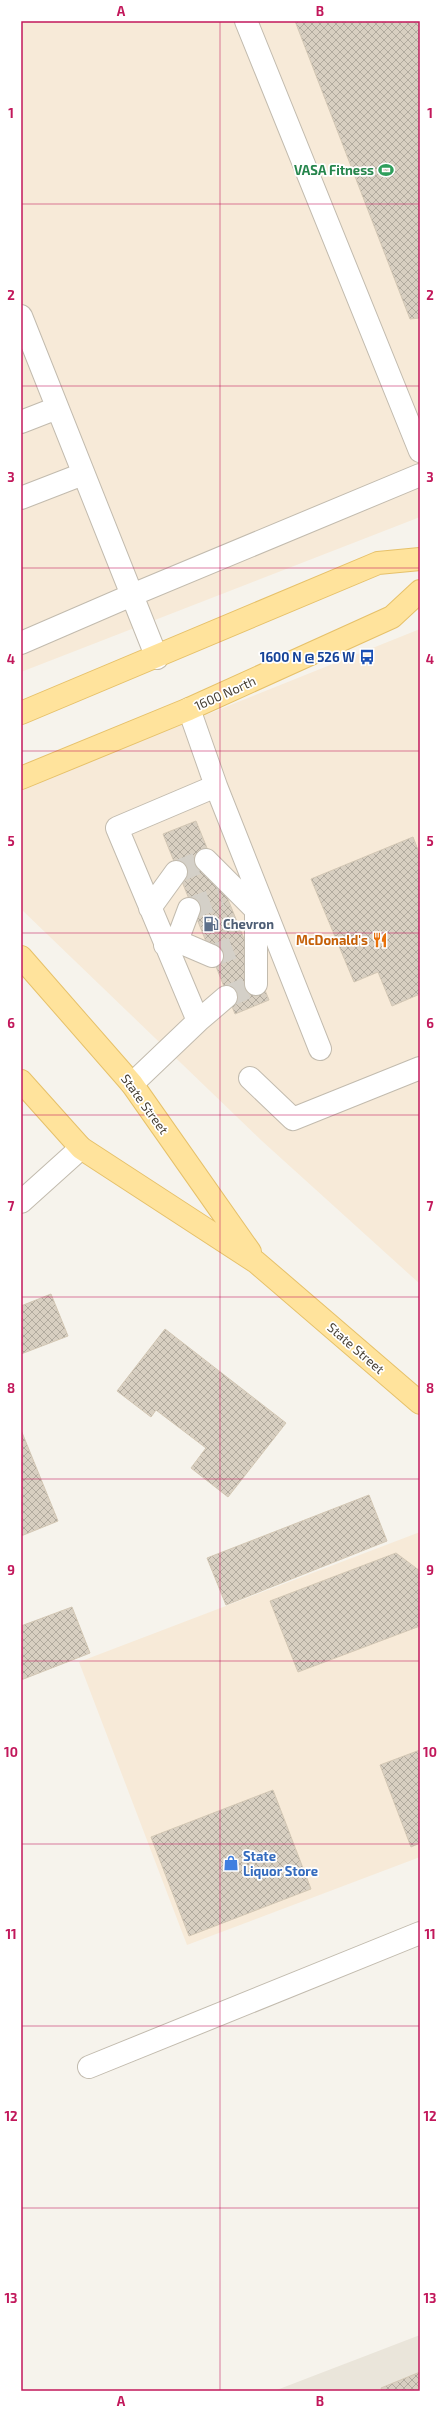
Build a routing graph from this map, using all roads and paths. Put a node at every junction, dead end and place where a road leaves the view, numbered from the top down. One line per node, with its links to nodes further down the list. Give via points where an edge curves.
1 (246, 21): 5 (lane)
2 (21, 316): 3 (lane)
3 (57, 408): 4 (lane); 6 (lane)
4 (21, 422)
5 (420, 451)
6 (83, 474): 8 (lane); 11 (lane)
7 (420, 475): 11 (lane)
8 (21, 498)
9 (420, 559): 13 (main road, via 378,563)
10 (420, 592): 14 (main road, 1600 North, via 392,617)
11 (132, 595): 12 (lane); 13 (lane)
12 (21, 643)
13 (157, 658): 15 (main road)
14 (189, 709): 16 (main road, 1600 North); 17 (lane)
15 (21, 713)
16 (21, 778)
17 (216, 786): 21 (lane, via 117,828); 23 (lane)
18 (206, 860): 23 (lane)
19 (176, 872): 21 (lane)
20 (221, 897): 23 (lane)
21 (150, 908): 24 (lane)
22 (189, 909): 24 (lane)
23 (260, 909): 25 (lane); 28 (lane); 31 (lane)
24 (171, 943): 26 (lane); 30 (lane)
25 (240, 945)
26 (212, 956)
27 (21, 957): 35 (main road, State Street)
28 (256, 984)
29 (226, 997): 30 (lane)
30 (198, 1021): 35 (lane)
31 (320, 1049)
32 (420, 1068): 33 (lane, via 293,1119)
33 (250, 1078)
34 (21, 1081): 36 (main road, State Street)
35 (132, 1084): 38 (main road, State Street)
36 (81, 1148): 37 (lane); 38 (main road, State Street)
37 (21, 1202)
38 (256, 1262): 39 (main road, State Street)
39 (420, 1403)
40 (420, 1933): 41 (lane)
41 (89, 2067)

